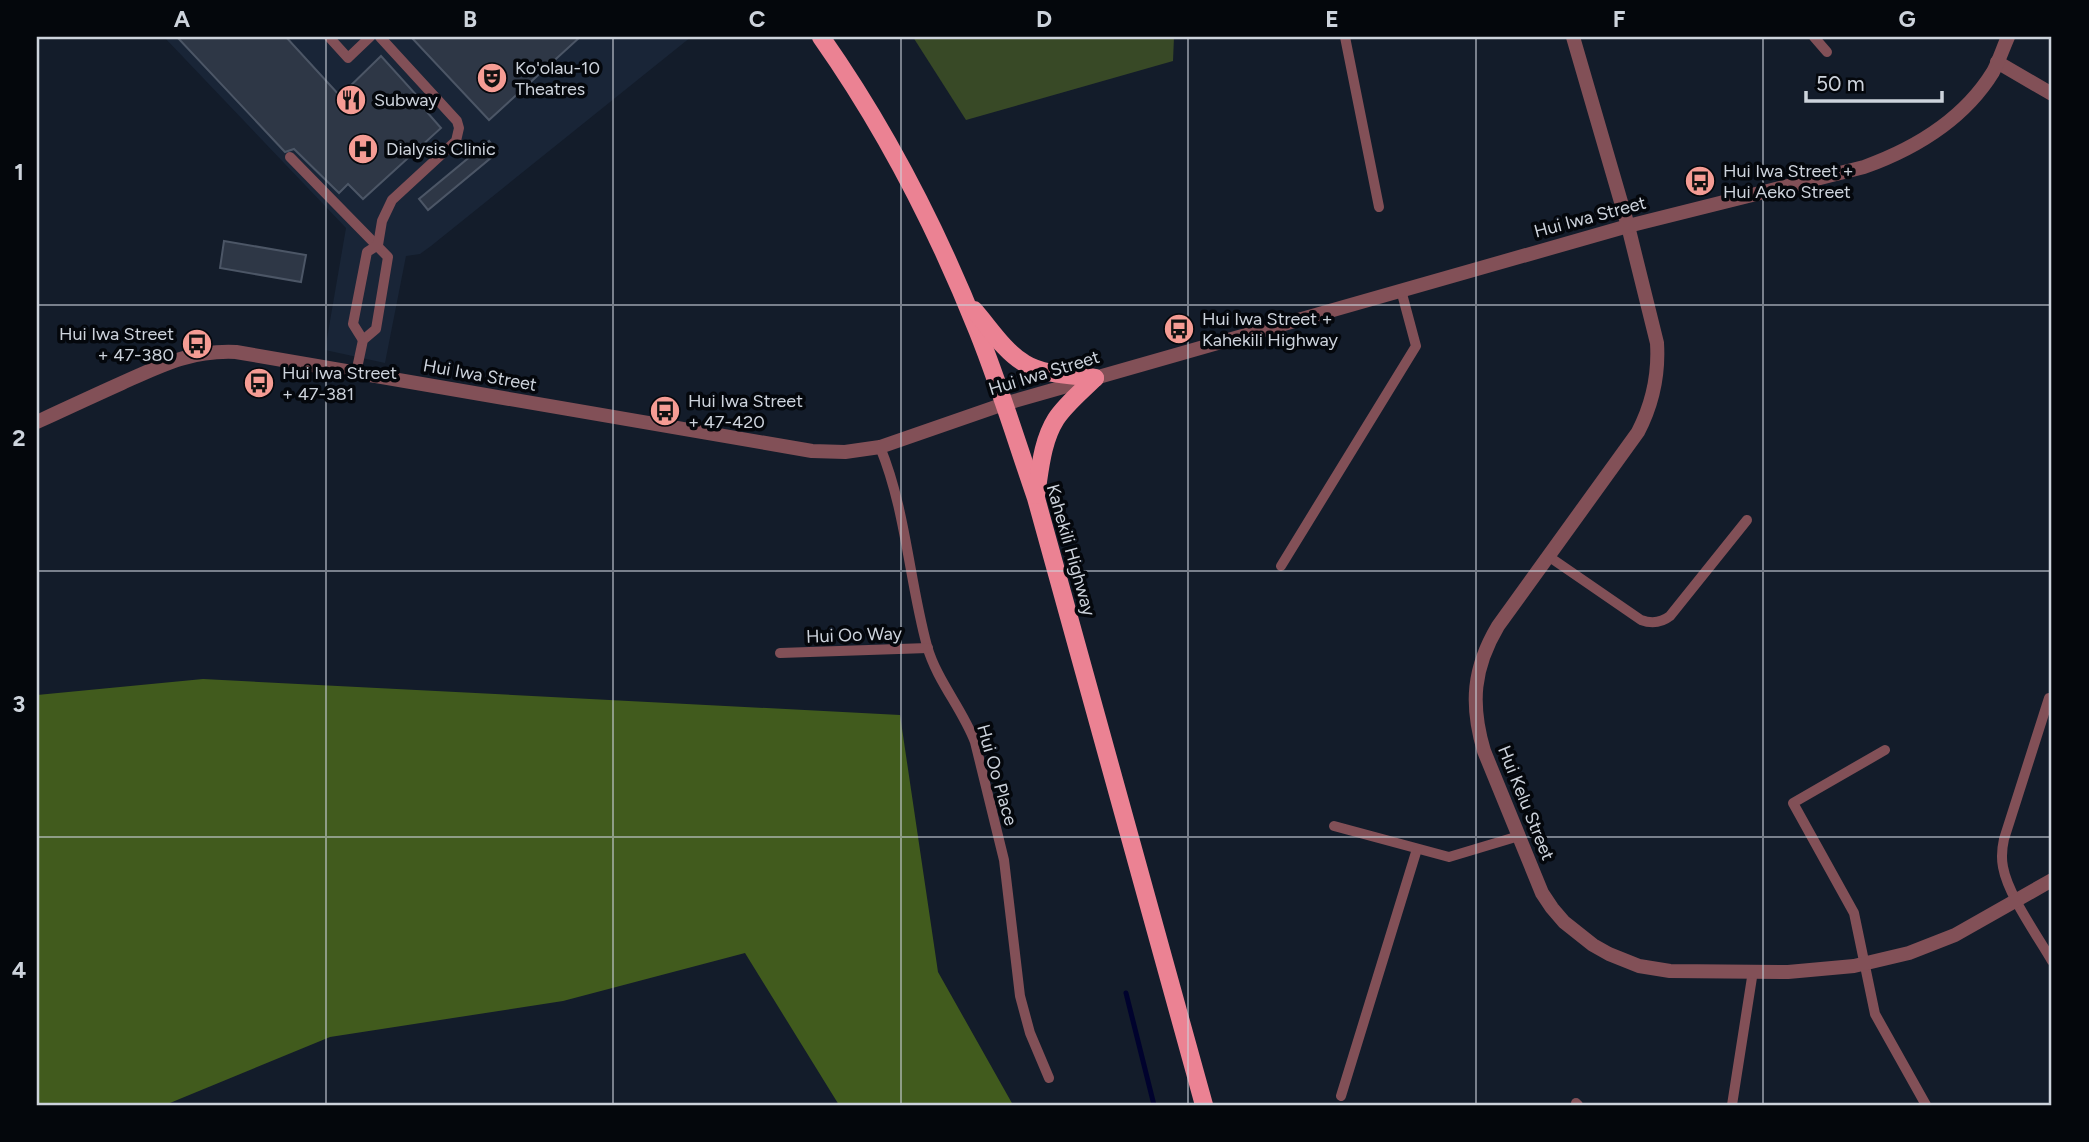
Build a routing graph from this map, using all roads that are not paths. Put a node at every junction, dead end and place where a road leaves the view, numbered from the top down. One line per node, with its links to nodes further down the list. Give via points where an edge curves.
1 (329, 37): 2 (lane, via 348,58)
2 (370, 37)
3 (380, 37): 15 (lane, via 459,128 456,141 392,200)
4 (821, 37): 17 (main road, Kahekili Highway, via 897,160)
5 (1345, 37): 13 (lane)
6 (1573, 37): 14 (street, Hui Kelu Street)
7 (1814, 37): 9 (lane)
8 (2008, 37): 10 (street, Hui Iwa Street)
9 (1827, 52)
10 (1997, 62): 11 (street); 14 (street, Hui Iwa Street, via 1979,90 1946,122 1886,159)
11 (2052, 94)
12 (290, 158): 15 (lane)
13 (1379, 207)
14 (1628, 226): 16 (street, Hui Iwa Street); 26 (street, Hui Kelu Street, via 1657,343 1655,389 1638,432)
15 (378, 244): 18 (lane, via 367,252 354,324); 18 (lane, via 388,257 376,329)
16 (1401, 290): 20 (street, Hui Iwa Street); 27 (lane, via 1416,346)
17 (963, 296): 20 (main road, via 1025,364); 21 (main road, Kahekili Highway)
18 (363, 340): 19 (lane)
19 (356, 373): 22 (street, Hui Iwa Street, via 236,352 201,353 169,361); 23 (street, Hui Iwa Street, via 812,451)
20 (1094, 378): 21 (street, Hui Iwa Street); 24 (main road, via 1052,426)
21 (1004, 404): 23 (street, Hui Iwa Street); 24 (main road, Kahekili Highway)
22 (37, 422)
23 (880, 447): 28 (lane, Hui Oo Place, via 893,483)
24 (1036, 498): 42 (main road, Kahekili Highway)
25 (1747, 520): 26 (lane, via 1670,616 1660,622 1641,620)
26 (1548, 556): 33 (street, Hui Kelu Street, via 1497,626 1482,659 1475,694 1484,751)
27 (1281, 566)
28 (928, 648): 29 (lane, Hui Oo Way); 40 (lane, Hui Oo Place, via 975,742 1004,860 1022,1006)
29 (780, 653)
30 (2049, 698): 36 (lane, via 2002,849 2002,866)
31 (1885, 750): 38 (lane, via 1793,803 1854,913)
32 (1334, 826): 34 (lane)
33 (1519, 836): 34 (lane, via 1455,857); 39 (street, Hui Kelu Street, via 1542,893 1564,922 1593,945 1624,961 1655,969)
34 (1418, 849): 41 (lane)
35 (2052, 880): 36 (street, Hui Kelu Street)
36 (2017, 900): 37 (lane); 38 (street, Hui Kelu Street, via 1932,944)
37 (2052, 961)
38 (1865, 964): 39 (street, Hui Kelu Street); 44 (lane, via 1878,1023)
39 (1753, 971): 43 (lane)
40 (1049, 1078)
41 (1341, 1096)
42 (1205, 1105)
43 (1732, 1105)
44 (1926, 1105)

